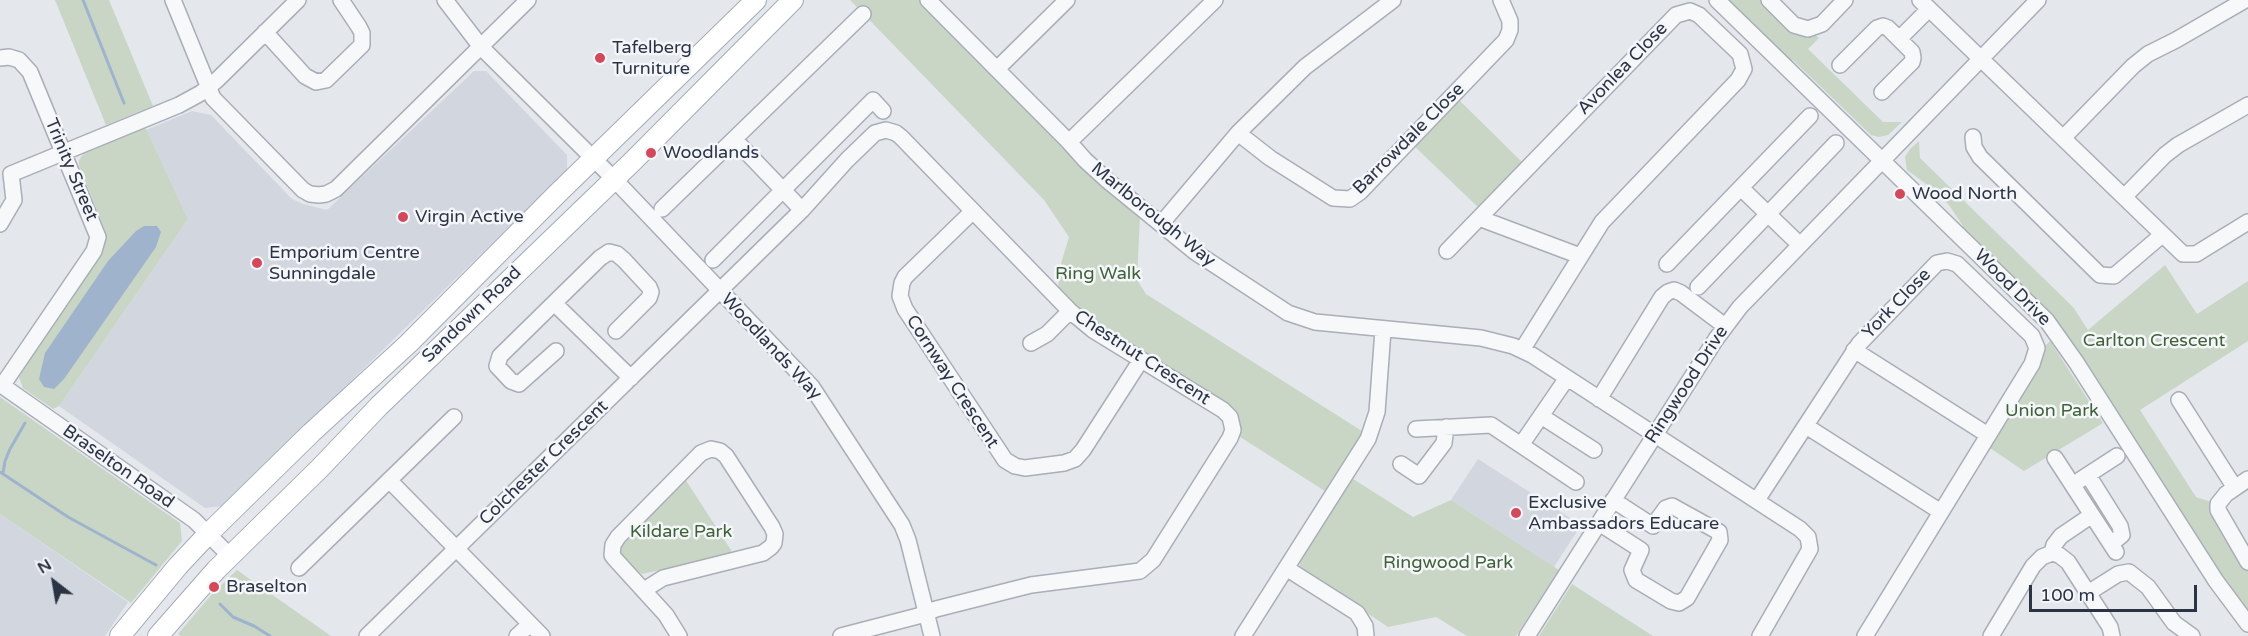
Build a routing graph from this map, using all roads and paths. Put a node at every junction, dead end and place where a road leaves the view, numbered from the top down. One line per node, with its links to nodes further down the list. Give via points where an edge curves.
1 (173, 0): 27 (street)
2 (298, 0): 20 (street)
3 (341, 0): 20 (street, via 362,33 362,45 326,80 305,76)
4 (445, 0): 22 (street, Woodlands Way)
5 (528, 0): 22 (street)
6 (756, 0): 39 (main road, Sandown Road)
7 (793, 0): 42 (main road, Sandown Road)
8 (928, 0): 26 (street, Marlborough Way)
9 (1067, 0): 26 (street)
10 (1215, 0): 36 (street)
11 (1393, 0): 32 (street, via 1314,59)
12 (1501, 0): 32 (street, Barrowdale Close, via 1510,21 1506,40 1350,199 1333,198)
13 (1717, 0): 40 (street, Wood Drive)
14 (1769, 0): 15 (street, via 1794,25 1808,29 1822,24)
15 (1845, 0)
16 (2038, 0): 24 (street, Ringwood Drive)
17 (2245, 0): 34 (street, via 2148,54)
18 (1925, 4): 21 (street); 24 (street)
19 (863, 14): 35 (street)
20 (265, 32): 27 (street)
21 (1899, 39): 25 (street, via 1888,28 1880,27); 28 (street, via 1912,52 1913,60)
22 (481, 47): 27 (street, via 336,189 326,194 309,194 295,182 213,98); 39 (street, Woodlands Way)
23 (0, 58): 38 (street, Trinity Street, via 14,58 27,67)
24 (1980, 58): 34 (street); 40 (street, Ringwood Drive)
25 (1840, 65)
26 (997, 69): 36 (street, Marlborough Way)
27 (209, 87): 38 (street, via 179,105)
28 (1882, 92)
29 (2248, 105): 45 (street, via 2178,145)
30 (883, 111): 44 (street, via 873,100)
31 (1810, 116): 43 (street)
32 (1238, 133): 53 (street)
33 (1972, 137): 54 (street, via 1980,157 2100,275 2114,276)
34 (2063, 138): 45 (street)
35 (734, 139): 44 (street); 46 (street)
36 (1069, 142): 53 (street, Marlborough Way, via 1095,170)
37 (1836, 143): 49 (street)
38 (63, 152): 41 (street); 74 (street, Trinity Street, via 97,232 96,247)
39 (593, 159): 42 (street, Woodlands Way); 100 (main road, Sandown Road, via 408,344)
40 (1882, 161): 55 (street, Ringwood Drive); 112 (street, Wood Drive, via 2056,332 2216,581)
41 (5, 171): 52 (street, via 14,200)
42 (614, 179): 61 (street, Woodlands Way); 104 (main road, Sandown Road)
43 (1741, 188): 49 (street); 59 (street)
44 (783, 190): 47 (street); 58 (street)
45 (2124, 197): 54 (street)
46 (662, 209)
47 (802, 210): 48 (street, Chestnut Crescent, via 871,136 886,130 901,137); 61 (street, Chestnut Crescent)
48 (973, 211): 63 (street, Chestnut Crescent); 71 (street, Cornway Crescent, via 905,277 900,296 1005,460 1026,468 1075,459)
49 (1768, 214): 55 (street); 60 (street)
50 (1479, 218): 56 (street, Avonlea Close); 57 (street); 57 (street, Avonlea Close, via 1672,18 1695,12 1740,54 1744,64 1742,75 1610,212)
51 (2248, 222): 54 (street, via 2196,255 2183,254)
52 (0, 224)
53 (1161, 225): 65 (street, Marlborough Way, via 1288,313 1315,322)
54 (2162, 235)
55 (1800, 245): 64 (street, Ringwood Drive)
56 (1447, 251)
57 (1581, 256): 68 (street, Avonlea Close)
58 (713, 260)
59 (1667, 264)
60 (1698, 286)
61 (719, 291): 72 (street, Colchester Crescent); 110 (street, Woodlands Way, via 812,387 885,497 905,533)
62 (554, 303): 66 (street, via 605,254 617,254 651,292); 70 (street, via 500,356 497,366 519,384); 72 (street)
63 (1070, 311): 67 (street, via 1047,334); 71 (street, Chestnut Crescent)
64 (1725, 326): 75 (street, via 1681,293 1668,292); 82 (street, Ringwood Drive)
65 (1383, 330): 68 (street, Marlborough Way, via 1492,340); 107 (street, via 1377,412 1372,429)
66 (616, 331)
67 (1031, 343)
68 (1522, 350): 73 (street, Marlborough Way)
69 (1854, 350): 79 (street, York Close); 83 (street); 83 (street, York Close, via 1937,263 1957,264 2032,336 2037,348 2032,364)
70 (556, 351)
71 (1141, 360): 110 (street, Chestnut Crescent, via 1223,410 1233,425 1230,438 1153,560 1134,573 1031,585)
72 (631, 378): 101 (street, Colchester Crescent)
73 (1567, 378): 75 (street, Marlborough Way); 77 (street)
74 (1, 385): 100 (street, Braselton Road)
75 (1599, 399): 82 (street, Marlborough Way)
76 (2179, 400): 92 (street)
77 (1541, 416): 84 (street); 85 (street)
78 (454, 417): 90 (street)
79 (1806, 426): 95 (street, York Close); 96 (street)
80 (1446, 427): 81 (street); 84 (street, via 1491,425); 88 (street, via 1444,443 1419,476)
81 (1416, 429)
82 (1654, 435): 94 (street, Ringwood Drive); 95 (street)
83 (1988, 435): 96 (street, York Close)
84 (1521, 445): 91 (street)
85 (1594, 450)
86 (2116, 456): 89 (street)
87 (2055, 458): 93 (street)
88 (1401, 464)
89 (2088, 475): 93 (street); 97 (street, via 2120,526 2122,535 2113,548)
90 (389, 480): 101 (street); 106 (street)
91 (1576, 482)
92 (2242, 484): 105 (street, via 2226,494 2218,510)
93 (2072, 485): 97 (street)
94 (1613, 500): 98 (street, Ringwood Drive); 99 (street)
95 (1757, 500): 124 (street, via 1804,533 1810,545)
96 (1941, 512): 125 (street, York Close)
97 (2092, 515): 103 (street, via 2061,536)
98 (1599, 523): 102 (street); 123 (street, Ringwood Drive)
99 (1653, 526): 102 (street); 102 (street, via 1672,506 1717,530 1720,540 1687,598 1679,603 1644,587 1634,578 1632,570)
100 (209, 533): 104 (street, Braselton Road); 113 (main road, Sandown Road)
101 (456, 549): 111 (street); 115 (street, Colchester Crescent)
102 (1641, 550)
103 (2052, 553): 109 (street, via 2068,562); 126 (street, via 2033,566)
104 (230, 556): 114 (main road, Sandown Road)
105 (2248, 562)
106 (299, 568)
107 (1286, 568): 121 (street); 122 (street, via 1357,613)
108 (644, 590): 108 (street, via 615,559 614,541 701,453 720,451 772,527 774,543 763,553 663,578); 118 (street)
109 (2088, 593): 127 (street); 128 (street, via 2123,572 2134,574 2174,623)
110 (927, 613): 119 (street); 120 (street, Woodlands Way)
111 (530, 624): 116 (street); 117 (street)
112 (2248, 624)
113 (120, 636)
114 (158, 636)
115 (367, 636)
116 (517, 636)
117 (542, 636)
118 (679, 636)
119 (841, 636)
120 (932, 636)
121 (1243, 636)
122 (1366, 636)
123 (1527, 636)
124 (1760, 636)
125 (1865, 636)
126 (1991, 636)
127 (2112, 636)
128 (2192, 636)

